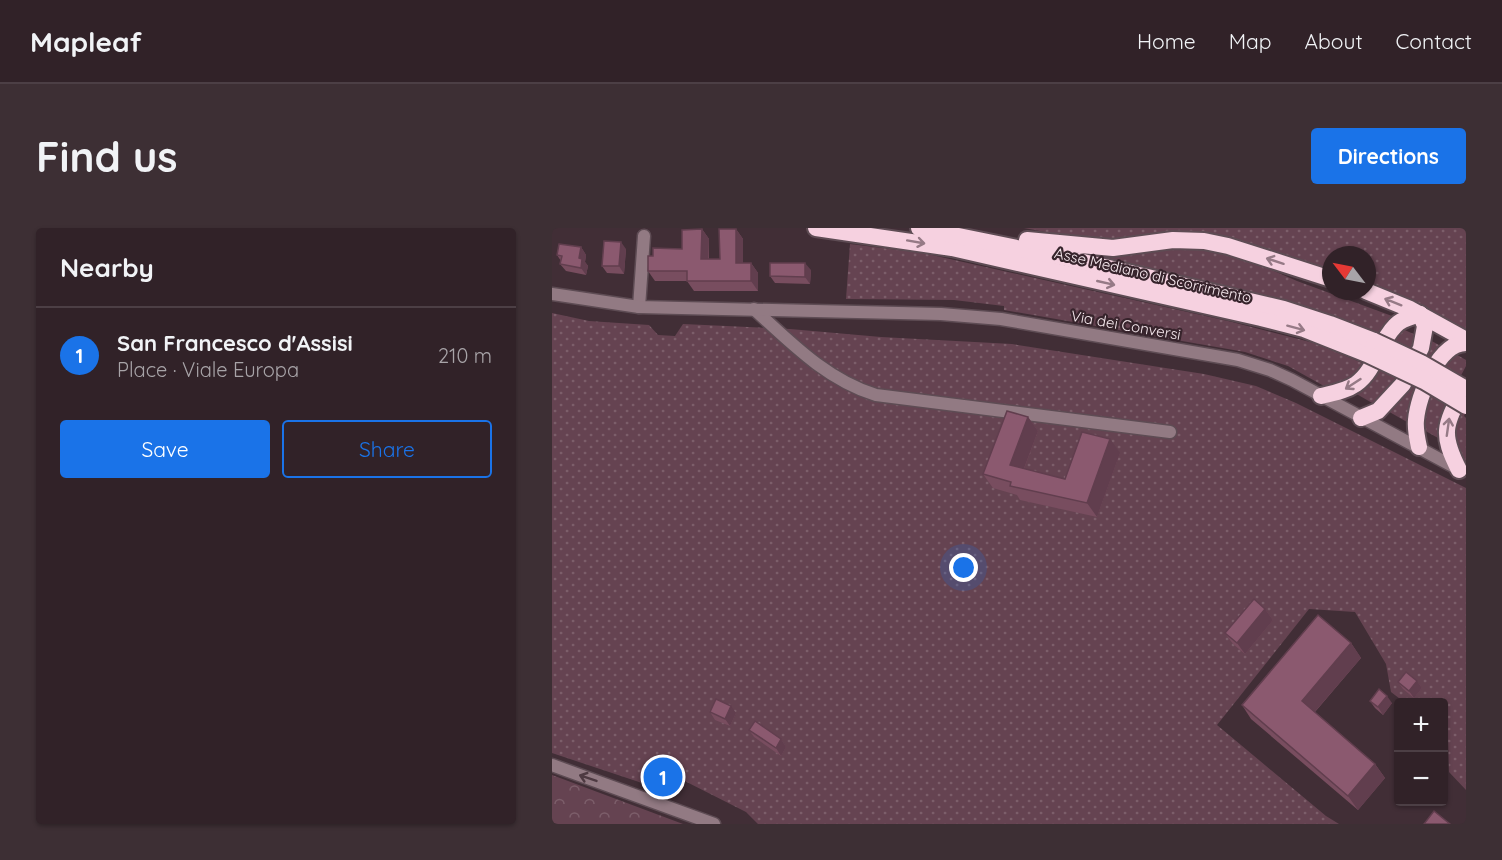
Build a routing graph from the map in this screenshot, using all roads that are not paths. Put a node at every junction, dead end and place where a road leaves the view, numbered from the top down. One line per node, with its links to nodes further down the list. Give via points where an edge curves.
1 (816, 228): 12 (highway, Asse Mediano di Scorrimento, one-way to 12, via 952,248 1262,318)
2 (919, 228): 4 (highway, Asse Mediano di Scorrimento)
3 (644, 236): 8 (street)
4 (1012, 247): 5 (highway, one-way to 4, via 1204,241 1173,240 1113,248 1024,240); 12 (highway, Asse Mediano di Scorrimento, via 1284,309 1330,324)
5 (1322, 276)
6 (552, 294): 8 (street, Via dei Conversi)
7 (1376, 295): 10 (highway, one-way to 7)
8 (639, 307): 9 (street, Via dei Conversi)
9 (754, 309): 14 (street, Via dei Conversi, via 1001,319 1238,360 1270,370); 17 (street, via 828,372 876,395)
10 (1420, 314): 11 (highway); 14 (highway, one-way to 14, via 1395,326 1356,384); 16 (highway, via 1425,326 1421,348 1403,384 1378,411)
11 (1466, 341): 18 (highway, via 1444,353 1420,398 1416,419)
12 (1370, 348): 13 (highway, Asse Mediano di Scorrimento, bridge, via 1421,363); 15 (highway, Asse Mediano di Scorrimento, bridge)
13 (1466, 387): 19 (highway, one-way to 13, via 1450,452 1446,434 1448,420)
14 (1321, 396): 16 (street, Via dei Conversi)
15 (1466, 406)
16 (1361, 418): 18 (street, Via dei Conversi)
17 (1170, 432)
18 (1419, 447): 19 (street, Via dei Conversi)
19 (1463, 472)
20 (552, 765): 21 (street, one-way to 20)
21 (714, 824)

